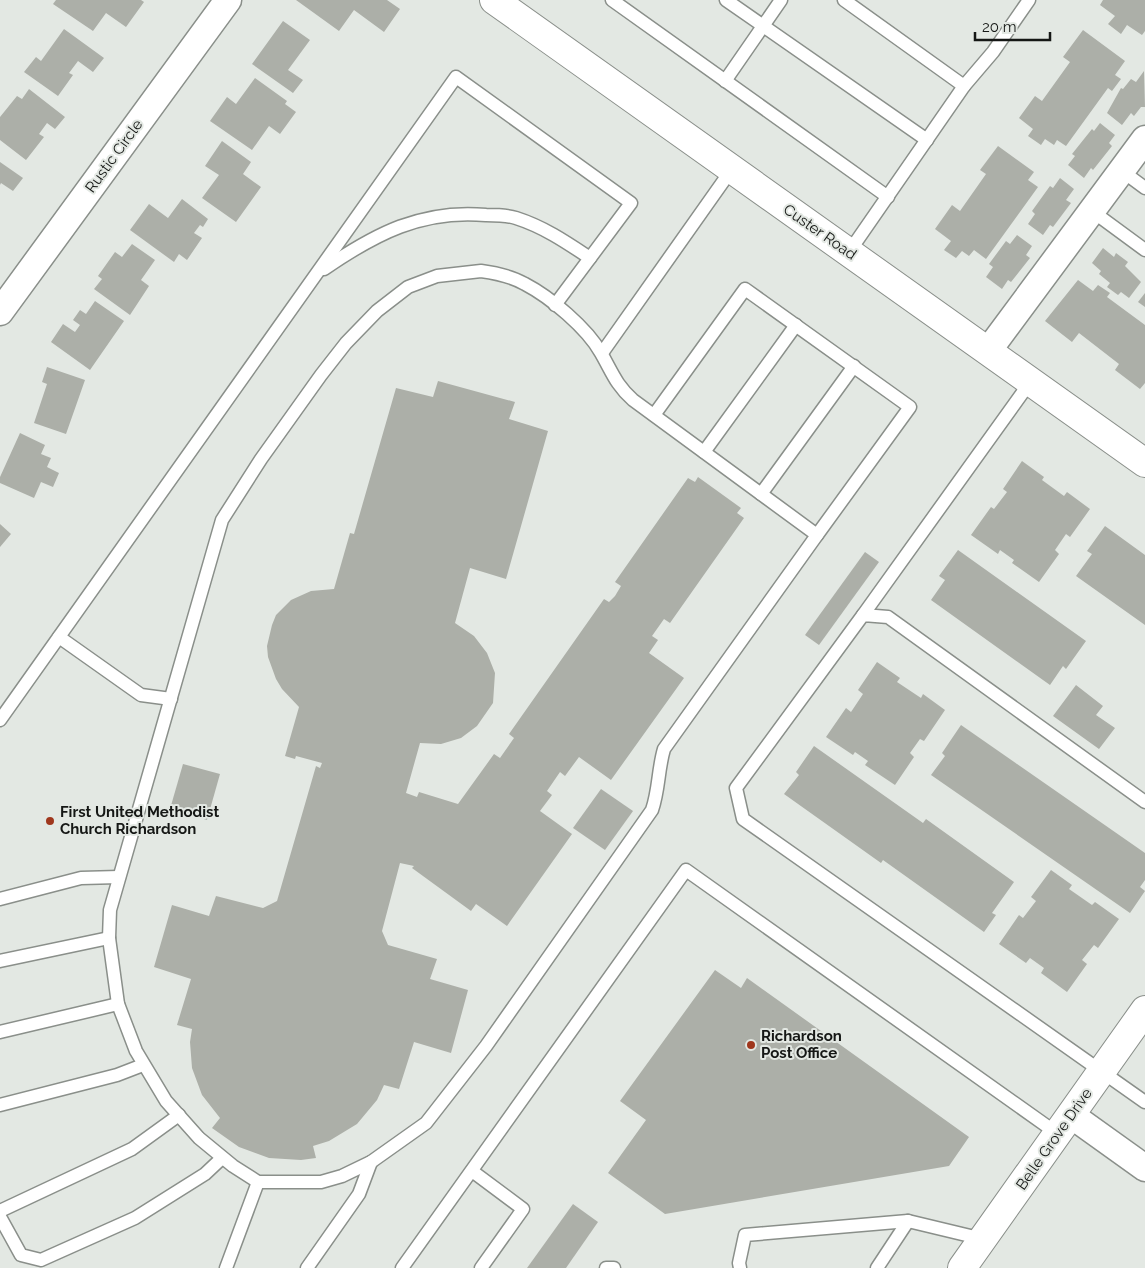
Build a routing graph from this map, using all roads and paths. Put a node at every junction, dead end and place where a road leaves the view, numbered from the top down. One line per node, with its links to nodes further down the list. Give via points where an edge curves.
1 (228, 0): 23 (street, Rustic Circle)
2 (494, 0): 13 (street, Custer Road)
3 (612, 0): 9 (lane)
4 (726, 0): 8 (lane)
5 (781, 0): 8 (lane)
6 (844, 0): 10 (lane)
7 (1029, 0): 10 (lane, via 993,52)
8 (763, 26): 9 (lane); 12 (lane)
9 (725, 81): 16 (lane)
10 (964, 86): 12 (lane)
11 (1145, 139): 14 (street)
12 (927, 140): 16 (lane)
13 (732, 169): 19 (street, Custer Road); 26 (lane)
14 (1122, 171): 15 (lane); 17 (street)
15 (1145, 188)
16 (888, 197): 19 (lane)
17 (1092, 211): 18 (lane); 25 (street)
18 (1145, 250)
19 (849, 252): 25 (street, Custer Road)
20 (590, 258): 21 (lane, via 551,231 514,217 464,213 409,222 362,243); 21 (lane, via 631,203 456,77); 22 (lane)
21 (316, 274): 35 (lane)
22 (555, 306): 26 (lane, via 579,325); 36 (lane, via 525,284 502,274 481,271 437,276 408,287 371,317 346,343 290,417 222,520)
23 (0, 312)
24 (796, 325): 27 (lane); 29 (lane, via 745,289); 30 (lane)
25 (988, 351): 28 (street, Custer Road)
26 (602, 353): 29 (lane, via 622,391)
27 (854, 366): 32 (lane); 33 (lane, via 910,407)
28 (1031, 382): 31 (street, Custer Road); 34 (lane)
29 (654, 415): 30 (lane)
30 (704, 452): 32 (lane)
31 (1145, 463)
32 (761, 494): 33 (lane)
33 (817, 534): 53 (lane, via 664,749 659,765 658,793 652,810 486,1046 426,1123)
34 (863, 615): 38 (lane, via 888,617); 47 (lane, via 736,788 742,819)
35 (59, 637): 36 (lane, via 141,695); 37 (lane)
36 (170, 699): 39 (lane)
37 (0, 720)
38 (1145, 802)
39 (119, 876): 40 (lane, via 81,878); 41 (lane, via 110,910)
40 (0, 898)
41 (109, 938): 42 (lane); 43 (lane)
42 (0, 961)
43 (118, 1004): 45 (lane); 46 (lane)
44 (1145, 1010): 47 (street, Belle Grove Drive)
45 (0, 1032)
46 (143, 1065): 49 (lane); 50 (lane)
47 (1101, 1072): 48 (lane); 51 (street, Belle Grove Drive)
48 (1145, 1102)
49 (0, 1105)
50 (179, 1115): 52 (lane); 57 (lane, via 132,1149)
51 (1064, 1124): 54 (street); 55 (lane, via 686,870); 60 (street, Belle Grove Drive)
52 (222, 1158): 56 (lane); 58 (lane, via 205,1174 135,1218 41,1260 21,1255)
53 (371, 1162): 56 (lane, via 321,1182); 62 (lane, via 360,1194)
54 (1145, 1168)
55 (472, 1171): 63 (lane); 64 (lane, via 524,1209)
56 (258, 1182): 61 (lane)
57 (0, 1211)
58 (0, 1217)
59 (908, 1221): 60 (lane); 67 (lane, via 745,1235 738,1263); 68 (lane)
60 (983, 1239): 69 (street, Belle Grove Drive)
61 (226, 1268)
62 (307, 1268)
63 (402, 1268)
64 (481, 1268)
65 (606, 1268): 66 (lane)
66 (614, 1268)
67 (740, 1268)
68 (877, 1268)
69 (962, 1268)

